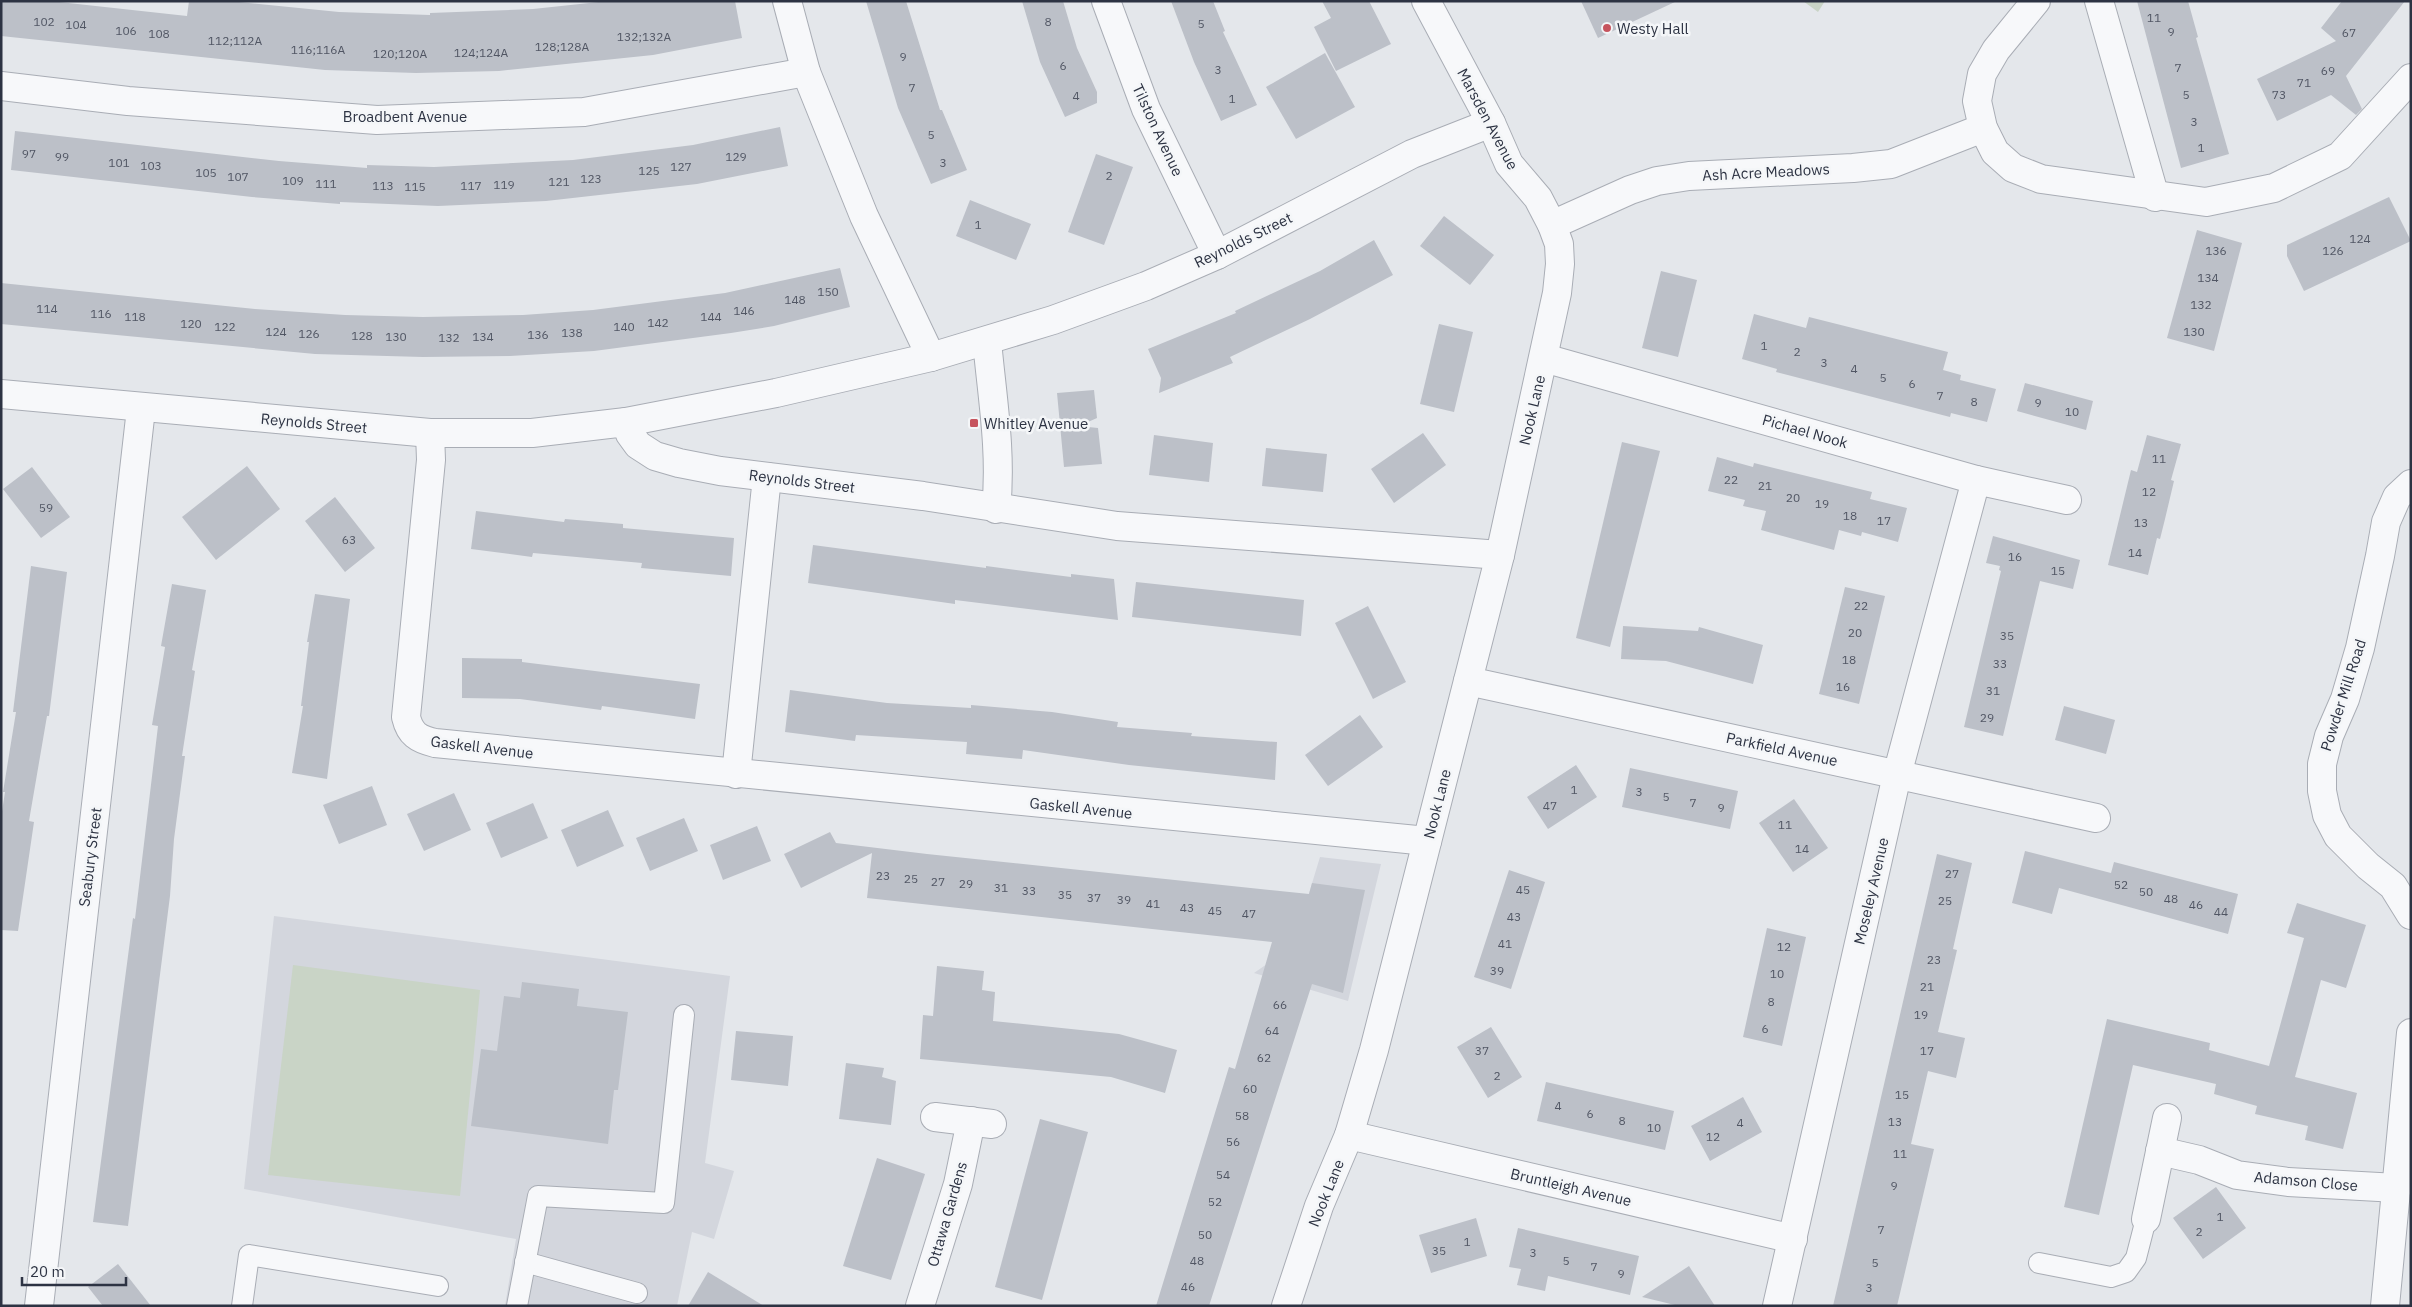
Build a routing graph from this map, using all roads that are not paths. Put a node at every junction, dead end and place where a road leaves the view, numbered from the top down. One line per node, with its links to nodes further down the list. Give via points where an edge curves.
1 (788, 1): 6 (street)
2 (1106, 1): 13 (street, Tilston Avenue, via 1146,109)
3 (1426, 1): 9 (street, Marsden Avenue)
4 (2036, 1): 10 (street, via 1996,50 1982,74 1977,101)
5 (2099, 1): 11 (street)
6 (806, 72): 8 (street, Broadbent Avenue, via 584,112 377,120 128,101); 16 (street, via 864,216)
7 (2411, 78): 11 (street, via 2340,156 2274,188 2206,202)
8 (1, 86)
9 (1491, 123): 12 (street, Marsden Avenue, via 1509,164 1538,198); 13 (street, Reynolds Street, via 1412,154)
10 (1983, 128): 11 (street, via 2001,158 2014,168 2041,179); 12 (street, Ash Acre Meadows, via 1891,164 1689,176 1657,181)
11 (2155, 197)
12 (1552, 225): 14 (street, Marsden Avenue, via 1559,244)
13 (1217, 255): 15 (street, Reynolds Street, via 1146,286)
14 (1557, 293): 17 (street, Nook Lane)
15 (987, 341): 16 (street, Reynolds Street); 26 (street, via 996,448)
16 (931, 357): 20 (street, Reynolds Street, via 776,393)
17 (1544, 358): 23 (street, Pichael Nook); 27 (street, Nook Lane)
18 (1, 394): 19 (street, Reynolds Street)
19 (141, 408): 21 (street, Reynolds Street); 47 (street, Seabury Street)
20 (626, 422): 21 (street, Reynolds Street, via 532,433); 22 (street, Reynolds Street, via 638,445 655,456)
21 (430, 433): 29 (street, Gaskell Avenue, via 406,716 414,735 434,744)
22 (767, 477): 26 (street, Reynolds Street, via 923,496); 29 (street)
23 (1976, 480): 25 (street, Pichael Nook); 30 (street, Moseley Avenue)
24 (2411, 484): 33 (street, Powder Mill Road, via 2397,497 2386,522 2360,648 2322,764 2326,815 2338,836 2393,886)
25 (2067, 500)
26 (996, 509): 27 (street, Reynolds Street, via 1117,526)
27 (1500, 555): 28 (street, Nook Lane)
28 (1468, 681): 30 (street, Parkfield Avenue); 32 (street, Nook Lane)
29 (736, 774): 32 (street, Gaskell Avenue)
30 (1897, 775): 31 (street, Parkfield Avenue); 42 (street, Moseley Avenue)
31 (2096, 818)
32 (1427, 841): 38 (street, Nook Lane)
33 (2411, 914)
34 (684, 1015): 43 (lane, via 664,1203 538,1196)
35 (2411, 1033): 40 (street)
36 (936, 1117): 50 (street, Ottawa Gardens, via 982,1123 958,1184)
37 (2167, 1118): 39 (street)
38 (1349, 1135): 42 (street, Bruntleigh Avenue); 51 (street, Nook Lane, via 1318,1206)
39 (2160, 1151): 40 (street, Adamson Close, via 2199,1160 2237,1175 2288,1182); 41 (street)
40 (2396, 1188): 53 (street)
41 (2146, 1219): 44 (lane, via 2136,1258 2126,1272 2111,1277)
42 (1793, 1239): 52 (street, Moseley Avenue)
43 (525, 1262): 46 (lane); 49 (lane)
44 (2039, 1263)
45 (438, 1286): 48 (lane, via 249,1256)
46 (637, 1293)
47 (39, 1306)
48 (242, 1306)
49 (517, 1306)
50 (920, 1306)
51 (1286, 1306)
52 (1777, 1306)
53 (2385, 1306)

